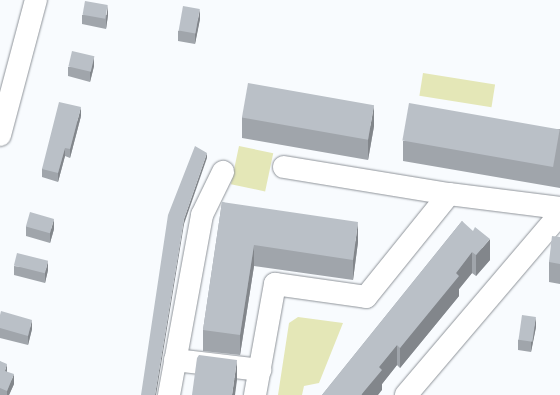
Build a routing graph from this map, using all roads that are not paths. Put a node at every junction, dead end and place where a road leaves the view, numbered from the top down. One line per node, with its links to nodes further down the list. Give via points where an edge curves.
1 (36, 0): 2 (street)
2 (0, 135)
3 (284, 167): 5 (street)
4 (223, 172): 8 (street, via 202,215)
5 (449, 194): 6 (street); 9 (street, via 366,297 275,284)
6 (560, 208)
7 (560, 214): 12 (street)
8 (175, 360): 9 (street); 10 (street)
9 (260, 370): 11 (street)
10 (169, 395)
11 (255, 395)
12 (406, 395)

